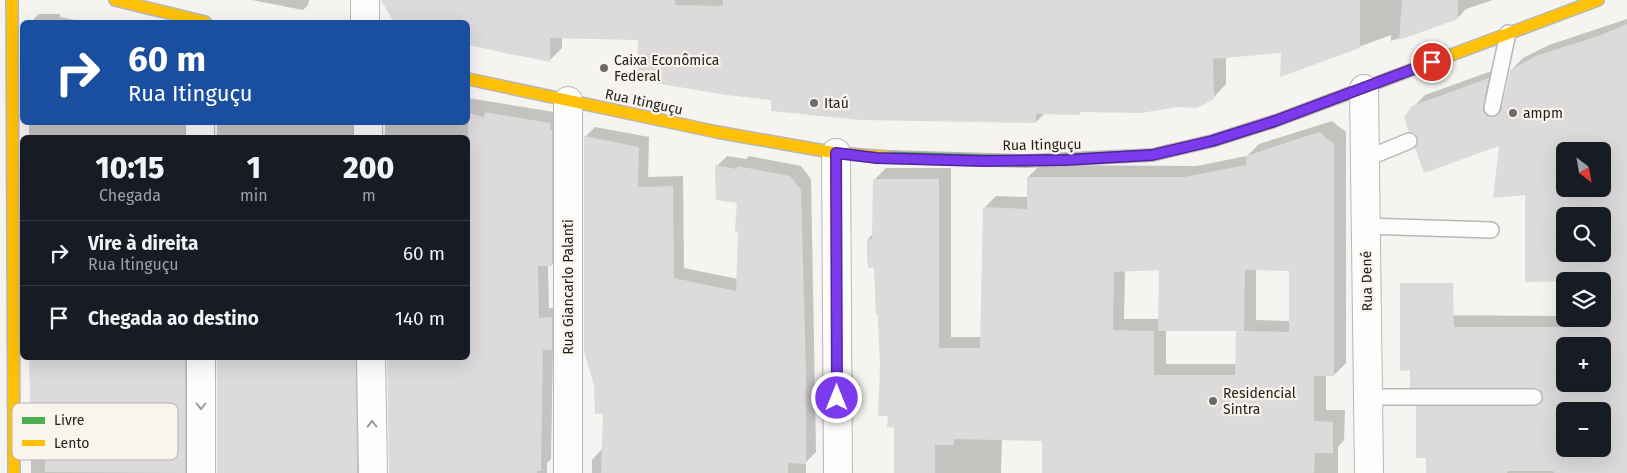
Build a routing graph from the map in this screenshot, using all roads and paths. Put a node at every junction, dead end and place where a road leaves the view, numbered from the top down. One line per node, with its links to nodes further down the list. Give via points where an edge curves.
1 (12, 0): 21 (main road)
2 (115, 0): 5 (main road)
3 (365, 0): 6 (street)
4 (1598, 0): 7 (main road, Rua Itinguçu)
5 (193, 20)
6 (365, 20)
7 (1508, 33): 9 (main road, Rua Itinguçu); 11 (lane)
8 (470, 79): 10 (main road, Rua Itinguçu)
9 (1364, 88): 13 (main road, Rua Itinguçu, via 1212,141 1152,155 1000,161 877,158); 14 (street, Rua Dené)
10 (568, 101): 13 (main road, Rua Itinguçu); 26 (street, Rua Giancarlo Palanti)
11 (1492, 108)
12 (1408, 142): 14 (lane)
13 (836, 153): 27 (street)
14 (1365, 159): 15 (street, Rua Dené)
15 (1366, 226): 16 (lane); 19 (street, Rua Dené)
16 (1491, 230)
17 (201, 360): 24 (street, one-way to 24)
18 (371, 360): 25 (street, one-way to 18)
19 (1369, 397): 20 (lane); 28 (street, Rua Dené)
20 (1534, 397)
21 (14, 403)
22 (14, 460): 23 (main road)
23 (14, 473)
24 (201, 473)
25 (373, 473)
26 (568, 473)
27 (838, 473)
28 (1369, 473)

